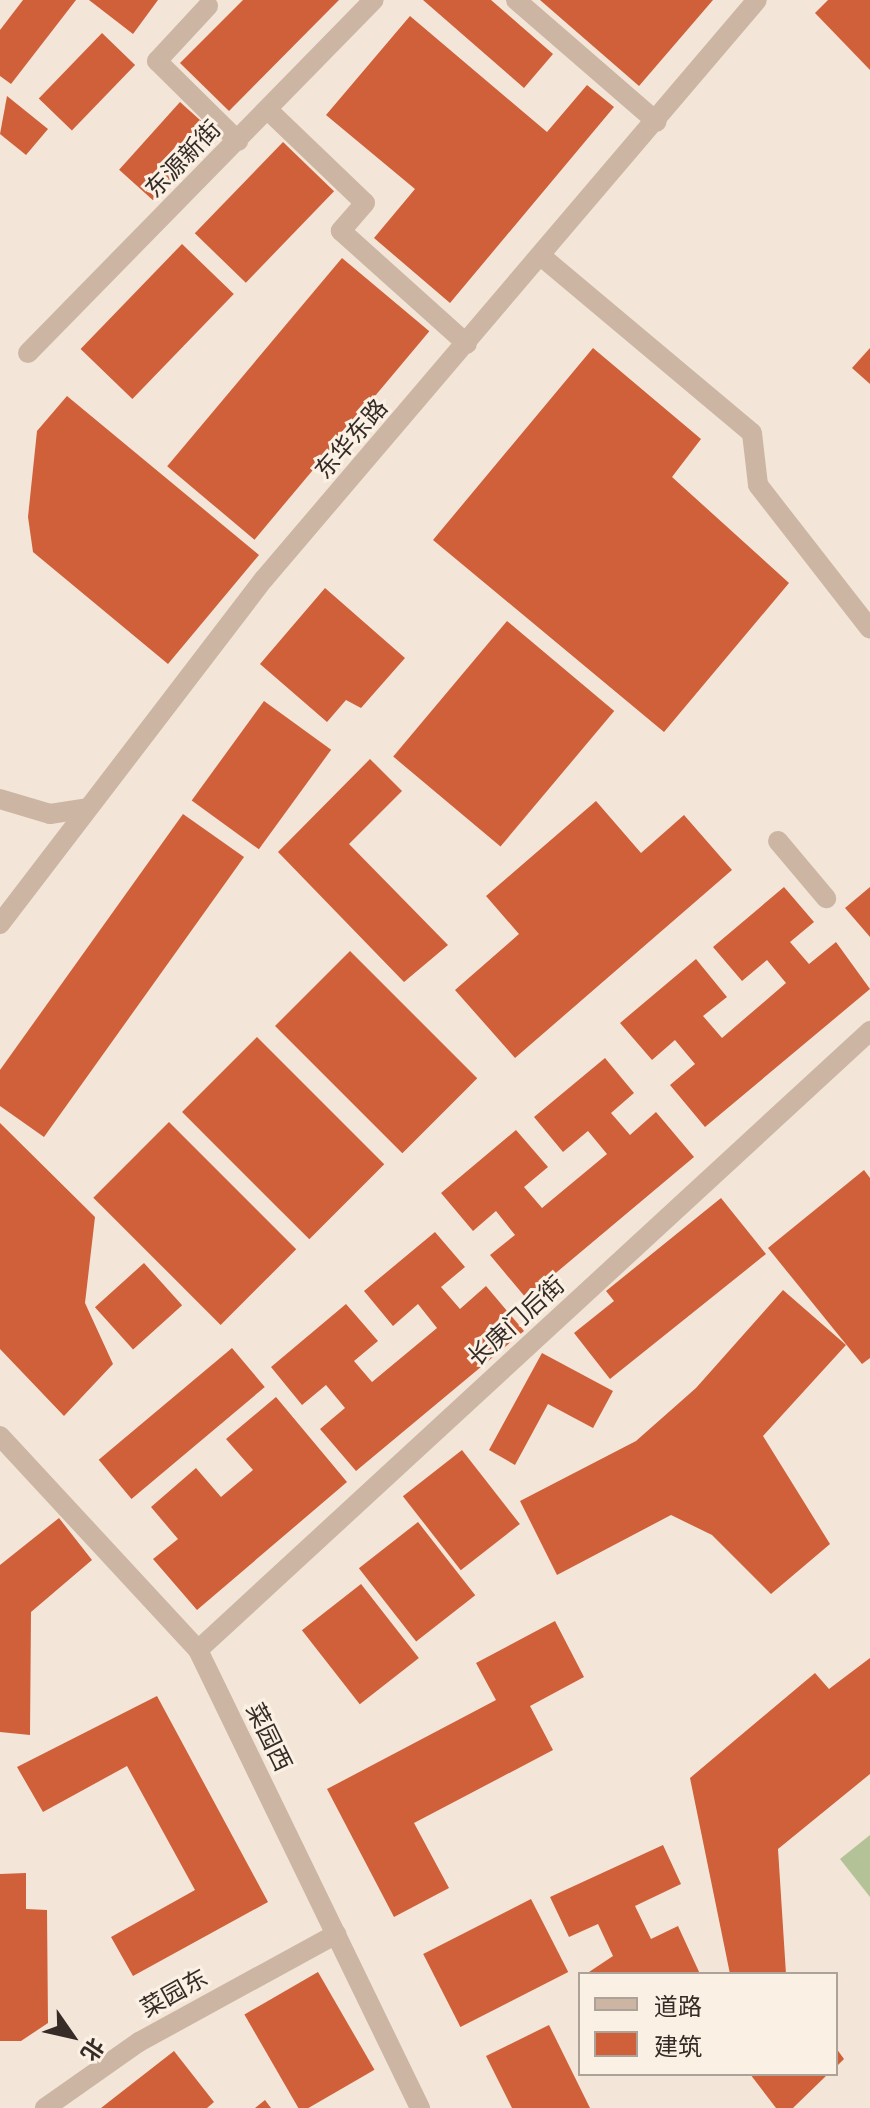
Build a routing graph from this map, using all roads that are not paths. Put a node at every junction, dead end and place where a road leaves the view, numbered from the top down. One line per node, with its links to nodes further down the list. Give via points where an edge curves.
1 (516, 0): 6 (street)
2 (757, 0): 6 (street, 东华东路)
3 (208, 2): 7 (street, via 157,61)
4 (366, 3): 5 (street, 东源新街)
5 (268, 110): 7 (street, 东源新街); 9 (street, via 365,203 341,231)
6 (657, 122): 8 (street, 东华东路)
7 (238, 141): 10 (street, 东源新街)
8 (541, 256): 9 (street, 东华东路); 11 (street, via 752,433 758,485)
9 (467, 344): 13 (street, 东华东路, via 264,579)
10 (28, 353)
11 (870, 629)
12 (0, 799): 13 (street, via 42,813)
13 (88, 808): 16 (street, 东华东路)
14 (778, 841): 15 (street)
15 (826, 898)
16 (0, 924)
17 (870, 1031): 19 (street, 长庚门后街)
18 (0, 1436): 19 (street, 菜园西)
19 (198, 1650): 20 (street, 菜园西)
20 (336, 1934): 21 (street, 菜园东, via 139,2042); 22 (street, 菜园西)
21 (45, 2108)
22 (420, 2108)

